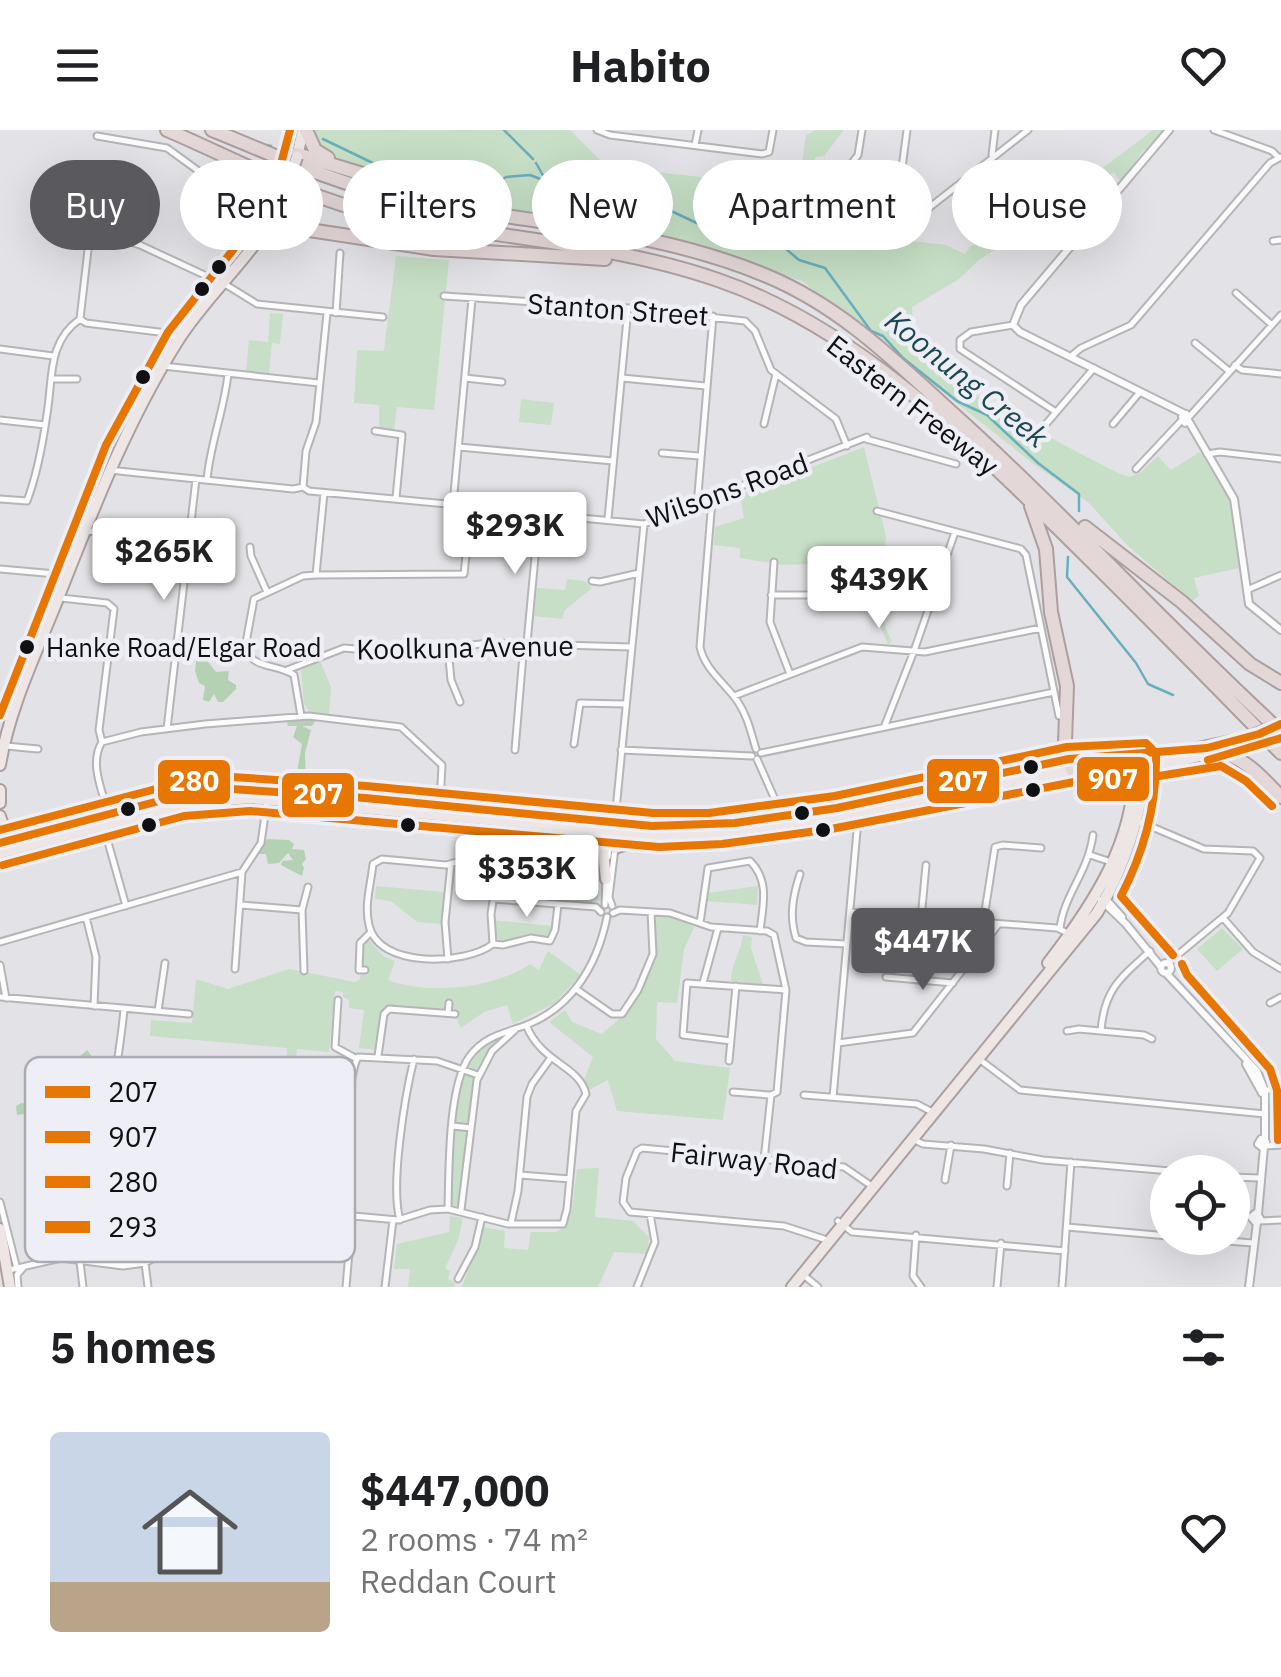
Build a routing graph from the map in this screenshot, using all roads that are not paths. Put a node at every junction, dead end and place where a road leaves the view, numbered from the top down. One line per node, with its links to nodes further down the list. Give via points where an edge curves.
1 (167, 130): 37 (highway, Eastern Freeway, via 373,213)
2 (212, 130): 38 (highway, Eastern Freeway, via 392,196 624,233)
3 (292, 130): 20 (main road)
4 (305, 130): 20 (main road); 29 (highway, via 319,153)
5 (597, 130): 15 (street)
6 (698, 130): 17 (street)
7 (773, 130): 19 (street)
8 (862, 130): 27 (street)
9 (907, 130): 28 (street)
10 (1028, 130): 18 (street)
11 (1169, 130): 51 (street, via 1021,305)
12 (1214, 130): 14 (street)
13 (995, 133): 18 (street); 21 (street)
14 (1232, 133): 22 (street)
15 (636, 134): 17 (street)
16 (97, 136): 23 (street, via 168,148)
17 (695, 145): 19 (street)
18 (1006, 146): 21 (street)
19 (766, 153): 26 (street)
20 (294, 155): 24 (main road, bridge); 25 (main road, bridge); 30 (highway)
21 (992, 155): 31 (street)
22 (1280, 157): 57 (street, via 1130,326)
23 (184, 160)
24 (290, 160)
25 (292, 160)
26 (769, 160)
27 (855, 160)
28 (903, 160)
29 (343, 165)
30 (343, 169)
31 (932, 208)
32 (512, 211): 38 (highway, via 650,235)
33 (323, 231): 37 (highway, via 434,249)
34 (247, 250): 39 (main road)
35 (247, 250): 39 (main road)
36 (340, 253): 46 (street)
37 (650, 261): 94 (highway, Eastern Freeway, via 756,294 834,339)
38 (727, 261): 94 (highway, Eastern Freeway, via 846,320)
39 (236, 267): 40 (main road)
40 (222, 283): 45 (street, via 257,304); 50 (street, via 99,232 91,236); 53 (main road)
41 (1236, 293): 52 (street)
42 (444, 296): 43 (street, Stanton Street)
43 (472, 299): 44 (street, Stanton Street); 65 (street)
44 (628, 308): 48 (street, Stanton Street); 66 (street)
45 (326, 313): 46 (street); 70 (street)
46 (336, 313): 49 (street)
47 (1281, 315): 52 (street)
48 (713, 316): 63 (street, Stanton Street, via 745,321); 71 (street)
49 (382, 318)
50 (80, 319): 53 (street); 56 (street)
51 (1013, 325): 57 (street); 73 (street, via 967,333 960,349)
52 (1272, 325): 58 (street)
53 (178, 339): 59 (main road)
54 (1196, 343): 61 (street)
55 (0, 349): 56 (street)
56 (53, 356): 67 (street)
57 (1070, 357): 60 (street)
58 (1235, 365): 61 (street); 64 (street)
59 (164, 366): 62 (street); 90 (main road)
60 (1094, 368): 72 (street); 73 (street)
61 (1229, 371): 74 (street)
62 (228, 374): 70 (street); 92 (street)
63 (776, 374): 76 (street); 82 (street, Stanton Street, via 836,420)
64 (1281, 374)
65 (465, 378): 69 (street); 81 (street)
66 (622, 378): 71 (street); 87 (street)
67 (51, 379): 68 (street); 78 (street)
68 (78, 379)
69 (502, 382)
70 (319, 383): 93 (street)
71 (706, 386): 85 (street)
72 (1140, 392): 74 (street); 77 (street)
73 (1056, 412): 80 (street)
74 (1185, 418): 84 (street); 89 (street)
75 (0, 420): 78 (street)
76 (764, 424)
77 (1113, 424)
78 (45, 425): 97 (street, via 27,501)
79 (375, 431): 96 (street, via 402,435)
80 (1040, 432)
81 (458, 446): 87 (street); 99 (street)
82 (847, 446): 88 (street, Wilsons Road, via 867,438); 98 (street, Wilsons Road)
83 (662, 453): 85 (street)
84 (1207, 454): 86 (street); 118 (street, via 1234,499)
85 (699, 456): 100 (street)
86 (1281, 459)
87 (613, 461): 104 (street)
88 (956, 464)
89 (1136, 468)
90 (108, 470): 91 (street, Wilsons Road); 106 (main road)
91 (196, 479): 92 (street, Wilsons Road); 108 (street)
92 (206, 480): 93 (street, Wilsons Road)
93 (303, 487): 95 (street, Wilsons Road)
94 (1025, 487): 135 (highway); 145 (highway, Eastern Freeway); 154 (highway, Eastern Freeway); 157 (highway, via 1046,549 1051,612 1068,686)
95 (324, 492): 96 (street, Wilsons Road); 115 (street)
96 (396, 498): 99 (street, Wilsons Road)
97 (0, 499)
98 (712, 500): 100 (street, Wilsons Road); 137 (street, via 700,647)
99 (452, 504): 101 (street, Wilsons Road)
100 (697, 506): 105 (street, Wilsons Road)
101 (472, 510): 103 (street, Wilsons Road); 115 (street, via 464,574)
102 (878, 511): 107 (street)
103 (539, 514): 104 (street, Wilsons Road); 127 (street)
104 (608, 520): 105 (street, Wilsons Road)
105 (644, 524): 112 (street)
106 (85, 530): 108 (street); 114 (main road)
107 (955, 532): 125 (street, via 1026,554); 130 (street)
108 (188, 542): 144 (street)
109 (250, 547): 119 (street)
110 (774, 562): 121 (street)
111 (0, 569): 113 (street)
112 (639, 573): 117 (street); 128 (street)
113 (51, 574): 114 (street); 120 (street)
114 (67, 575): 120 (main road)
115 (316, 575): 119 (street)
116 (1281, 575): 118 (street)
117 (592, 581)
118 (1247, 590): 126 (street, via 1251,608)
119 (267, 592): 132 (street, via 250,606 245,648 256,662)
120 (60, 593): 124 (street); 149 (main road)
121 (770, 595): 122 (street); 133 (street, via 770,622)
122 (849, 595)
123 (120, 601): 124 (street)
124 (112, 606): 146 (street)
125 (1041, 628): 130 (street); 136 (street)
126 (1281, 630)
127 (525, 644): 128 (street, Koolkuna Avenue); 129 (street, Koolkuna Avenue); 151 (street)
128 (631, 647): 139 (street)
129 (448, 648): 131 (street, Koolkuna Avenue, via 344,648); 138 (street)
130 (914, 652): 133 (street, via 862,646); 143 (street)
131 (302, 662): 132 (street, Koolkuna Avenue); 134 (street)
132 (286, 670): 134 (street)
133 (790, 674): 137 (street)
134 (294, 675): 140 (street)
135 (1281, 682)
136 (1054, 692): 141 (street); 143 (street)
137 (734, 696): 155 (street)
138 (460, 702)
139 (626, 704): 148 (street, via 580,703); 152 (street)
140 (300, 716): 144 (street); 170 (street, via 405,729 444,768)
141 (1059, 716)
142 (1281, 724): 147 (main road, bridge)
143 (885, 725): 155 (street)
144 (167, 729): 146 (street)
145 (1281, 732): 147 (main road, bridge)
146 (102, 742): 176 (street, via 96,766)
147 (1247, 743): 153 (main road); 156 (main road); 162 (highway)
148 (574, 744)
149 (4, 745): 150 (street); 159 (main road)
150 (38, 748)
151 (515, 750)
152 (621, 750): 155 (street); 178 (street)
153 (1222, 753): 158 (main road); 162 (highway)
154 (1281, 753)
155 (756, 754): 171 (street)
156 (1139, 760): 157 (main road); 158 (main road); 160 (main road); 164 (main road)
157 (1067, 764): 160 (main road); 161 (main road); 163 (main road); 171 (street, via 1042,758)
158 (1158, 764): 164 (main road)
159 (0, 765)
160 (1120, 765): 164 (main road)
161 (1019, 771): 163 (main road); 171 (main road)
162 (1254, 771): 166 (highway)
163 (1052, 774): 174 (main road)
164 (1138, 782): 175 (main road)
165 (0, 790): 168 (main road)
166 (1281, 796)
167 (267, 798): 170 (main road); 176 (main road, via 207,800); 191 (street, via 261,843)
168 (0, 803)
169 (964, 804): 174 (street)
170 (439, 810): 176 (main road, via 232,789 178,796); 178 (main road); 180 (main road)
171 (781, 813): 173 (street); 178 (main road)
172 (0, 816): 183 (main road, via 6,835)
173 (655, 818)
174 (856, 818): 177 (street); 181 (main road); 203 (street)
175 (1130, 818): 188 (main road); 206 (street, via 1204,849 1258,854 1259,864)
176 (106, 820): 183 (main road); 184 (main road); 199 (street)
177 (831, 827)
178 (614, 828): 180 (main road); 181 (main road); 185 (street); 193 (street)
179 (0, 829): 184 (main road)
180 (594, 830): 193 (main road)
181 (658, 835): 185 (main road)
182 (1093, 835): 187 (street)
183 (19, 840): 184 (main road)
184 (1, 848)
185 (615, 848): 201 (street)
186 (1041, 848): 208 (street, via 995,847)
187 (1090, 855): 188 (street); 213 (street, via 1063,911)
188 (1118, 862): 196 (main road)
189 (451, 864): 195 (street, via 493,867); 212 (street, via 375,862 368,896); 218 (street)
190 (926, 865): 205 (street)
191 (242, 872): 197 (street); 199 (street)
192 (800, 874): 216 (street, via 796,938)
193 (606, 879): 201 (street)
194 (308, 887): 200 (street)
195 (493, 899): 198 (street); 215 (street)
196 (1102, 899): 213 (main road); 217 (street)
197 (241, 905): 200 (street); 223 (street)
198 (558, 905): 201 (street); 215 (street, via 550,942)
199 (126, 906): 204 (street)
200 (302, 910): 224 (street)
201 (608, 911): 202 (street); 230 (street, via 598,953)
202 (651, 912): 207 (street); 230 (street, via 653,954 625,1011 612,1014)
203 (850, 912): 205 (street); 216 (street)
204 (86, 917): 214 (street); 237 (street, via 97,964)
205 (921, 918): 208 (street)
206 (1224, 918): 221 (street); 222 (street, via 1253,952)
207 (700, 924): 210 (street); 211 (street, via 708,868 750,861 765,888)
208 (986, 924): 209 (street)
209 (998, 926): 213 (street); 228 (street)
210 (718, 928): 211 (street); 227 (street)
211 (760, 931): 231 (street, via 777,941)
212 (372, 932): 218 (street, via 411,958); 225 (street, via 361,941)
213 (1069, 934): 253 (main road)
214 (0, 942)
215 (493, 944): 218 (street)
216 (846, 944): 247 (street)
217 (1150, 952): 221 (street); 244 (street, via 1104,1000)
218 (448, 959)
219 (165, 963): 239 (street)
220 (0, 965): 232 (street)
221 (1167, 967): 262 (street, via 1257,1070)
222 (1281, 969)
223 (235, 970)
224 (304, 972)
225 (361, 972)
226 (886, 977): 228 (street)
227 (704, 982): 229 (street); 246 (street, via 686,986 682,1033)
228 (954, 984): 247 (street, via 910,1034)
229 (736, 986): 231 (street); 246 (street)
230 (576, 989): 241 (street)
231 (786, 990): 263 (street)
232 (3, 997): 237 (street)
233 (1281, 997): 236 (street)
234 (338, 1000): 250 (street, via 334,1048)
235 (449, 1003): 248 (street, via 452,1014 388,1010)
236 (1270, 1003)
237 (94, 1006): 238 (street)
238 (124, 1009): 239 (street); 249 (street)
239 (158, 1011): 240 (street)
240 (189, 1014)
241 (526, 1025): 242 (street); 254 (street)
242 (518, 1028): 257 (street, via 487,1039); 258 (street)
243 (1067, 1031): 244 (street)
244 (1101, 1031): 245 (street)
245 (1152, 1039)
246 (730, 1041): 255 (street)
247 (838, 1043): 264 (street)
248 (378, 1056): 251 (street); 252 (street)
249 (121, 1057)
250 (354, 1057)
251 (356, 1058): 256 (street)
252 (414, 1058): 257 (street); 291 (street)
253 (976, 1058): 265 (main road); 266 (street, via 1020,1090)
254 (550, 1059): 277 (street, via 527,1097); 279 (street, via 580,1078 586,1094 576,1111)
255 (729, 1062)
256 (355, 1068)
257 (463, 1068): 258 (street); 267 (street)
258 (478, 1075): 268 (street)
259 (1281, 1084): 262 (street)
260 (732, 1092): 263 (street)
261 (804, 1095): 264 (street)
262 (1264, 1095): 266 (street)
263 (771, 1096): 274 (street)
264 (833, 1097): 265 (street, via 918,1104)
265 (932, 1112): 269 (main road)
266 (1265, 1112): 270 (street)
267 (453, 1126): 268 (street); 285 (street)
268 (471, 1128): 286 (street)
269 (913, 1136): 271 (street); 282 (main road)
270 (1263, 1143): 272 (street); 281 (street)
271 (951, 1145): 273 (street); 280 (street)
272 (1279, 1145)
273 (1010, 1153): 275 (street); 283 (street)
274 (764, 1160): 282 (street, Fairway Road, via 844,1167); 287 (street, Fairway Road, via 639,1149 623,1202 630,1212)
275 (1074, 1163): 276 (street); 295 (street)
276 (1150, 1169)
277 (520, 1175): 279 (street); 294 (street)
278 (1250, 1178): 281 (street)
279 (570, 1179): 294 (street, via 561,1226)
280 (945, 1180)
281 (1259, 1180): 290 (street)
282 (871, 1186): 293 (main road)
283 (1007, 1186)
284 (0, 1202): 312 (street)
285 (448, 1209): 286 (street); 291 (street)
286 (461, 1210): 289 (street)
287 (650, 1214): 298 (street, via 784,1226); 321 (street, via 654,1242)
288 (355, 1217): 291 (street)
289 (482, 1217): 294 (street); 314 (street)
290 (1257, 1218): 292 (street); 303 (street)
291 (396, 1220): 320 (street)
292 (1281, 1220)
293 (842, 1223): 299 (street, via 858,1231); 300 (main road); 313 (main road)
294 (510, 1224)
295 (1068, 1226): 297 (street); 305 (street)
296 (0, 1229): 312 (main road)
297 (1150, 1234)
298 (810, 1236): 300 (street); 304 (street)
299 (916, 1236): 301 (street); 323 (street, via 913,1274)
300 (824, 1238): 304 (main road)
301 (1001, 1243): 305 (street); 324 (street)
302 (1250, 1244): 303 (street)
303 (1254, 1244): 326 (street)
304 (816, 1249): 313 (main road)
305 (1065, 1249): 325 (street)
306 (41, 1262): 312 (street)
307 (80, 1262): 311 (street); 317 (street)
308 (122, 1262): 311 (street)
309 (348, 1262): 319 (street)
310 (144, 1263): 311 (street); 318 (street)
311 (123, 1266)
312 (12, 1268): 315 (main road)
313 (802, 1273): 316 (main road); 322 (street)
314 (458, 1279)
315 (14, 1285)
316 (792, 1286)
317 (83, 1287)
318 (148, 1287)
319 (346, 1287)
320 (385, 1287)
321 (639, 1287)
322 (818, 1287)
323 (921, 1287)
324 (998, 1287)
325 (1062, 1287)
326 (1249, 1287)

